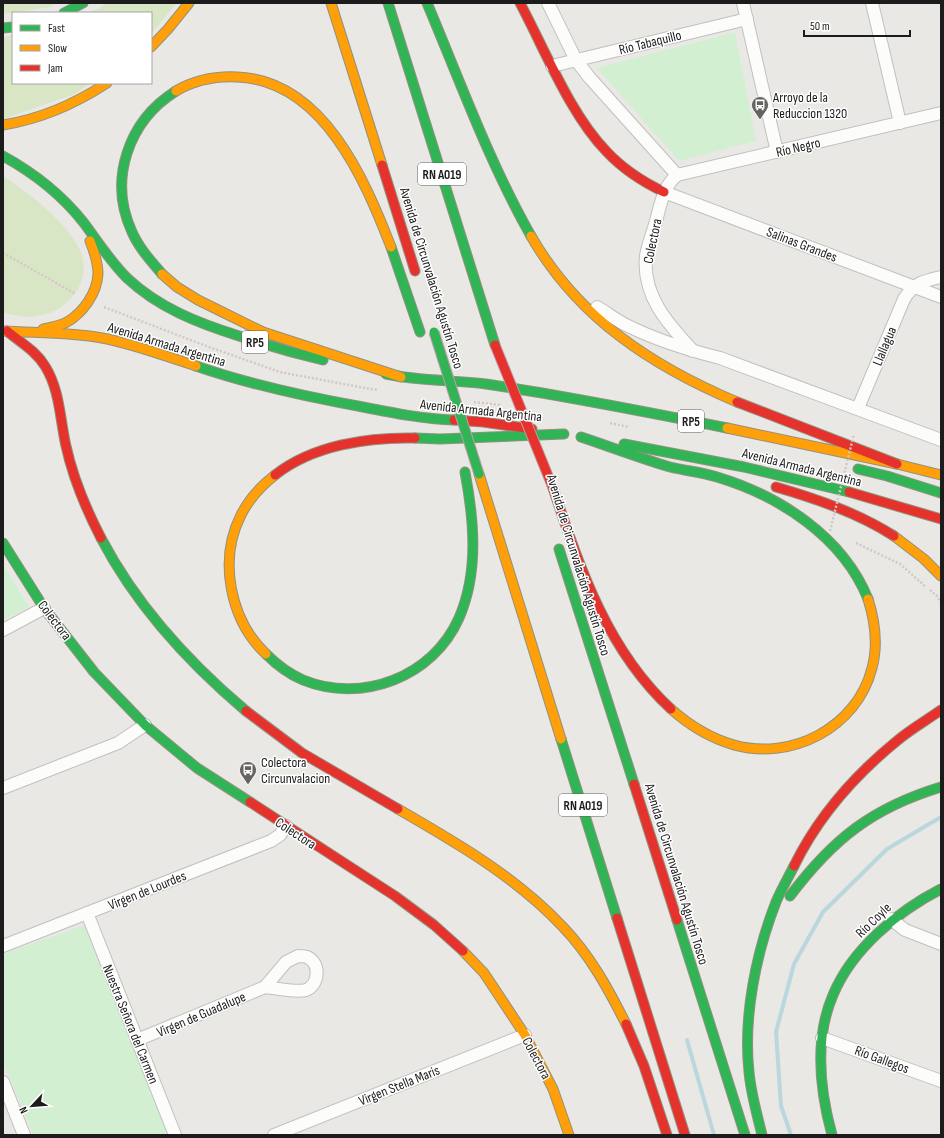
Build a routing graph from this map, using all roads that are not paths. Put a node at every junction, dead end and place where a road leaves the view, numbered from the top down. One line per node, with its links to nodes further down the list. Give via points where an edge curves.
1 (84, 3): 10 (main road)
2 (189, 3): 12 (main road)
3 (331, 3): 26 (main road, Avenida de Circunvalación Agustín Tosco)
4 (388, 3): 33 (main road, RN A019)
5 (427, 3): 24 (main road, via 509,193 544,258)
6 (520, 3): 14 (main road)
7 (548, 3): 13 (street)
8 (743, 3): 11 (street)
9 (872, 3): 17 (street)
10 (66, 12)
11 (747, 19): 13 (street, Río Tabaquillo); 19 (street)
12 (152, 46)
13 (576, 60): 14 (street, Río Tabaquillo); 21 (street)
14 (552, 66): 22 (main road, via 578,115 601,146 634,175)
15 (106, 84): 18 (main road, via 50,113)
16 (941, 113): 17 (street, Río Negro)
17 (900, 123): 19 (street, Río Negro)
18 (3, 125)
19 (777, 152): 21 (street, Río Negro)
20 (3, 156): 23 (main road, Avenida Armada Argentina, via 29,171)
21 (677, 175): 22 (street)
22 (664, 192): 27 (street, Salinas Grandes); 34 (street, Colectora, via 646,255 646,273 656,304 671,327)
23 (71, 208): 31 (main road, Avenida Armada Argentina, via 90,241 96,258 98,275 95,290 89,301 68,321 54,327); 36 (main road, Avenida Armada Argentina / RP5, via 123,274 148,297 165,307 185,317 262,344 345,366)
24 (557, 275): 34 (street, via 597,307 626,325); 47 (main road, via 607,327 632,346 680,375 776,419)
25 (941, 277): 27 (street)
26 (418, 281)
27 (913, 286): 28 (street, Salinas Grandes); 40 (street, Llallagua, via 904,299)
28 (941, 297)
29 (433, 329): 38 (main road, Avenida de Circunvalación Agustín Tosco / RN A019, bridge)
30 (5, 331): 31 (main road, Avenida Armada Argentina); 82 (main road, via 27,347 49,373 73,471 83,498 113,560 154,618 184,653 218,686 291,746 454,841 529,894 562,927 584,952 613,999 635,1042)
31 (19, 332): 41 (main road, Avenida Armada Argentina, via 102,338 250,383 311,398 427,419 483,422)
32 (422, 335): 36 (main road, via 394,254 368,190 340,142 312,110 289,92 266,82 241,77 216,77 177,90 145,117 134,133 122,166 123,204 136,242 164,276 208,306 264,332)
33 (495, 345): 42 (main road, bridge, via 553,488 587,583 626,658 657,697 687,722 733,745 760,749 789,747 808,741 836,724 859,698 872,670 875,653 873,618 868,599 849,565 823,536 787,510 744,488 718,478 665,466); 45 (main road, RN A019, bridge)
34 (693, 351): 40 (street, via 720,358)
35 (431, 352): 38 (main road, bridge)
36 (401, 377): 37 (main road, Avenida Armada Argentina / RP5)
37 (484, 384): 39 (main road); 47 (main road, Avenida Armada Argentina / RP5, via 624,407)
38 (457, 404): 44 (main road, bridge); 83 (main road, Avenida de Circunvalación Agustín Tosco / RN A019, bridge)
39 (549, 404)
40 (858, 408): 43 (street)
41 (564, 434): 42 (main road, Avenida Armada Argentina); 49 (main road, via 404,438 362,442 305,457 272,476 249,501 239,518 230,556 232,592 238,612 246,630 263,652 299,678 334,688 370,688 387,684 417,669 432,657 447,641 460,618 473,565 470,500)
42 (581, 437): 46 (main road, Avenida Armada Argentina)
43 (941, 440)
44 (463, 451)
45 (530, 456)
46 (696, 458): 51 (main road); 54 (main road, Avenida Armada Argentina, via 791,478)
47 (897, 464): 50 (main road, Avenida Armada Argentina / RP5)
48 (847, 466): 53 (main road)
49 (465, 469)
50 (941, 476)
51 (746, 477)
52 (766, 484): 57 (main road, via 841,508 867,520 901,540)
53 (941, 493)
54 (941, 519)
55 (556, 538): 84 (main road, Avenida de Circunvalación Agustín Tosco)
56 (3, 543): 58 (main road, Colectora)
57 (941, 576)
58 (44, 608): 59 (street); 61 (main road, Colectora, via 94,672)
59 (3, 630)
60 (941, 710): 70 (main road, via 878,756 839,797 804,847 787,878 773,909)
61 (145, 725): 63 (street, via 118,744); 64 (main road, Colectora, via 197,768)
62 (941, 787): 70 (main road, via 893,805 842,837 814,864 797,886 775,920)
63 (3, 788)
64 (286, 826): 66 (street, Virgen de Lourdes, via 280,835 271,841); 72 (main road, Colectora, via 395,896 434,925 484,973)
65 (941, 889): 67 (main road, Río Coyle)
66 (87, 913): 69 (street, Virgen de Lourdes); 74 (street, Nuestra Señora del Carmen)
67 (892, 919): 68 (street, via 916,936); 73 (main road, Río Coyle, via 864,947 837,986 828,1008)
68 (941, 944)
69 (3, 946)
70 (760, 951): 85 (main road, via 750,999 748,1053)
71 (265, 987): 74 (street, Virgen de Guadalupe)
72 (525, 1035): 77 (street, Virgen Stella Maris); 78 (main road, Colectora, via 553,1089)
73 (822, 1038): 75 (street, Río Gallegos); 86 (main road, Río Coyle, via 822,1094)
74 (137, 1040): 80 (street, Nuestra Señora del Carmen)
75 (941, 1081)
76 (4, 1087): 79 (street)
77 (302, 1130): 81 (street, Virgen Stella Maris)
78 (568, 1134)
79 (24, 1135)
80 (175, 1135)
81 (274, 1135)
82 (667, 1135)
83 (685, 1135)
84 (744, 1135)
85 (762, 1135)
86 (832, 1135)

